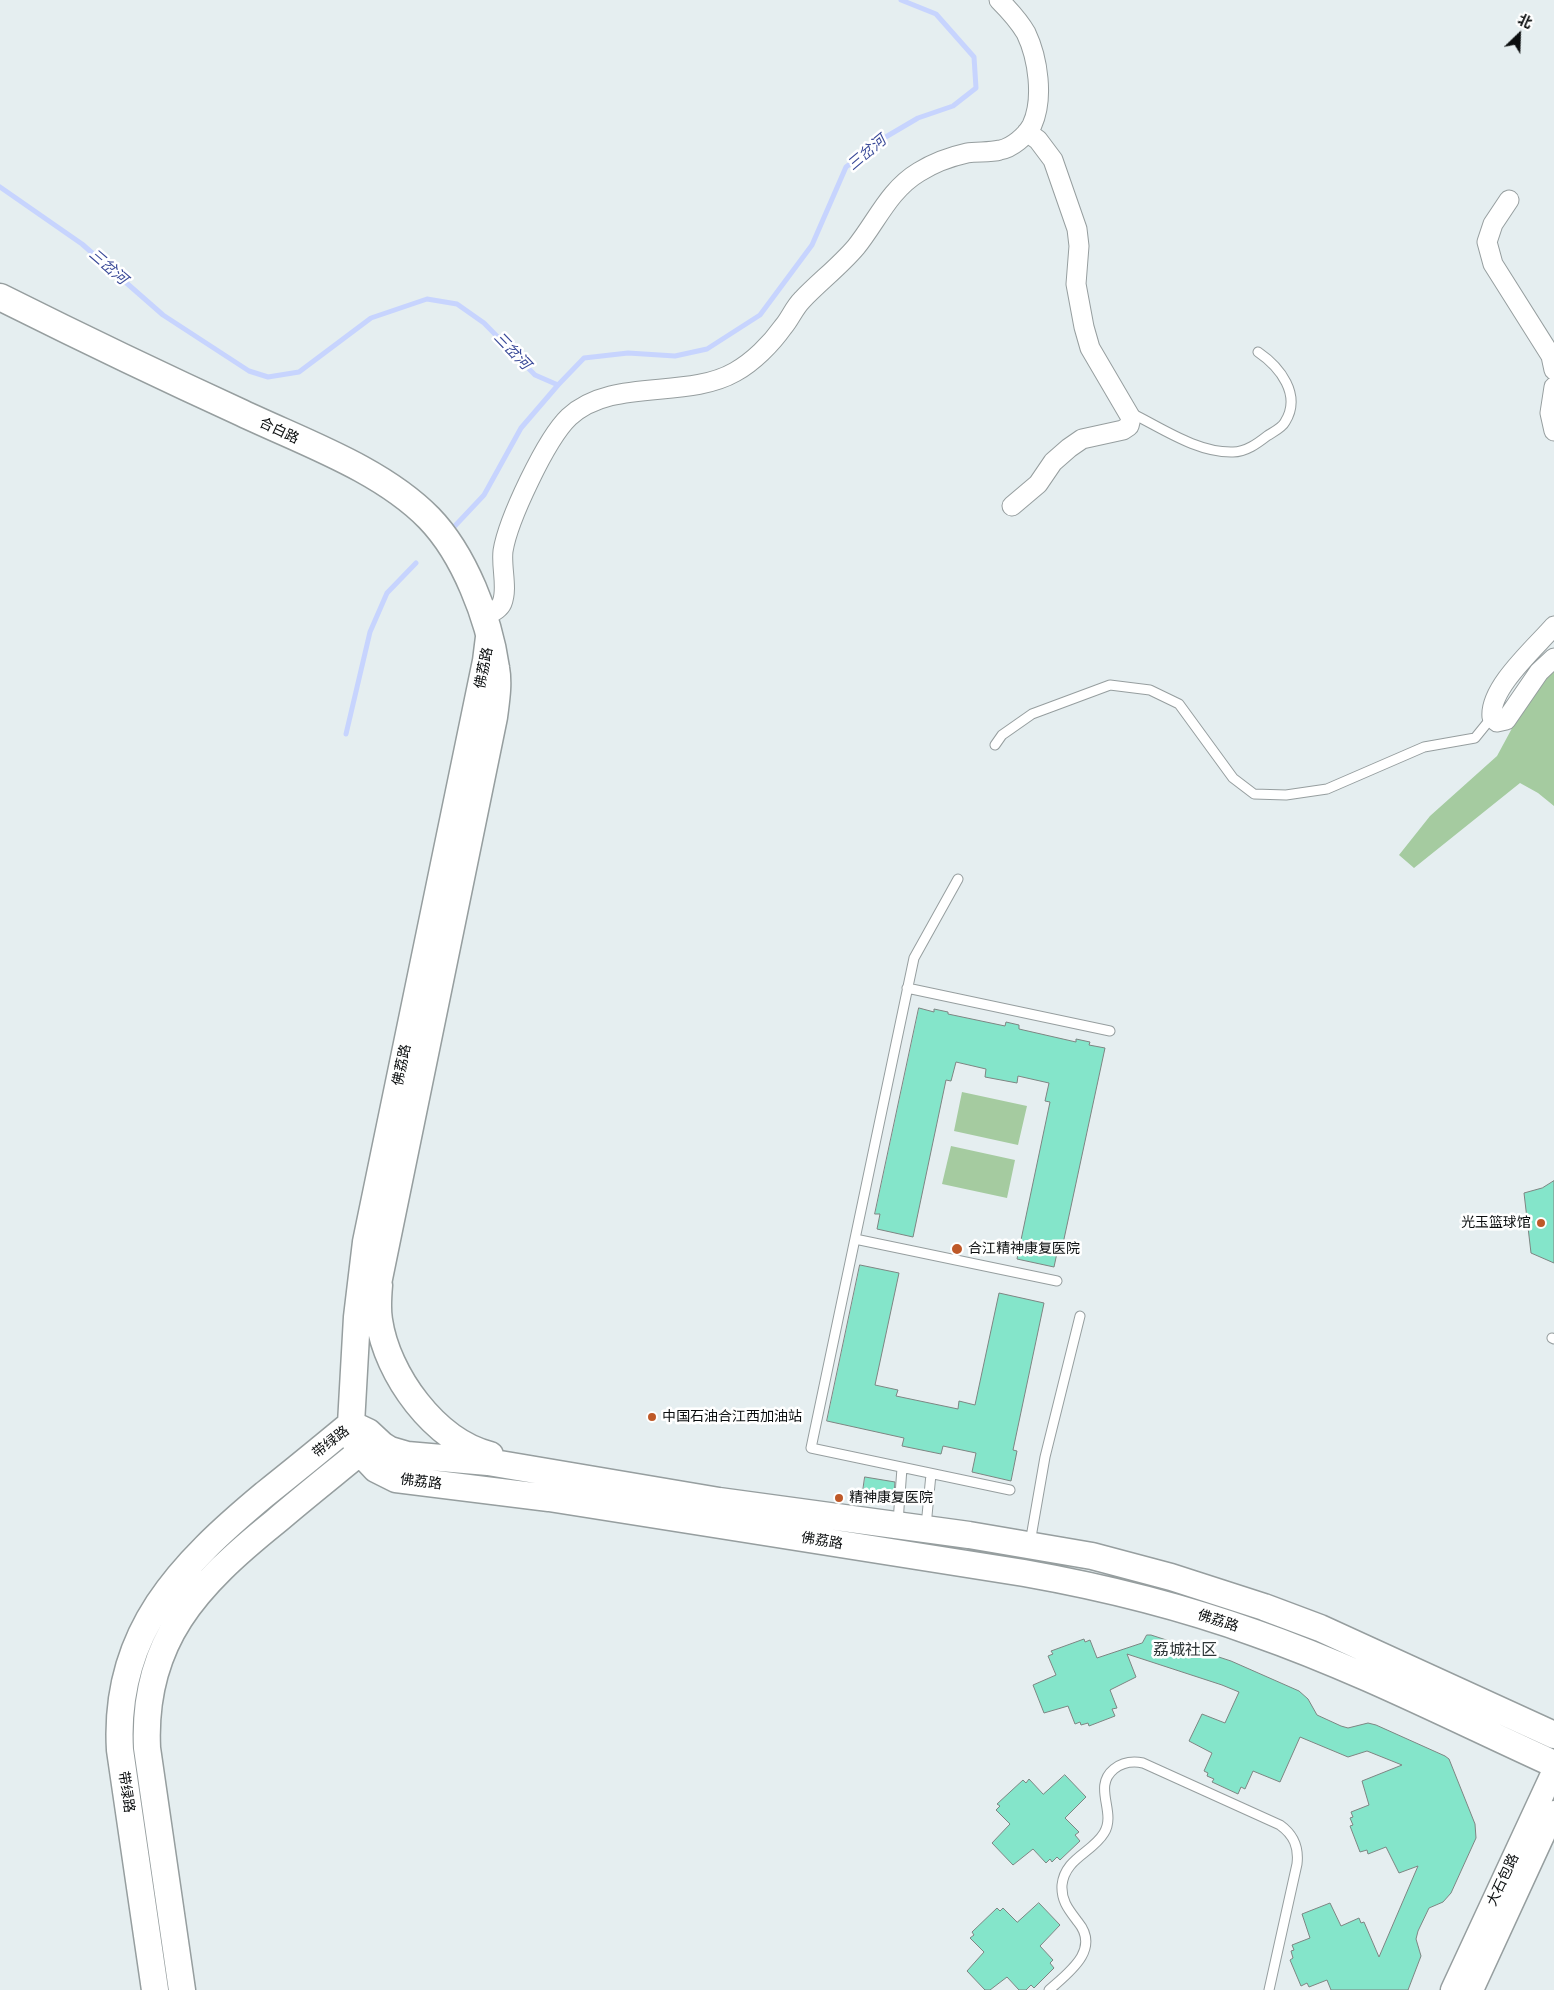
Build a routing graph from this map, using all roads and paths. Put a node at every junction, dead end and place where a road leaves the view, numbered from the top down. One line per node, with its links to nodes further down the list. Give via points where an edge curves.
1 (999, 0): 2 (street, via 1026,34 1036,66 1037,113)
2 (1027, 132): 8 (street, via 1038,140 1053,160 1077,229 1076,284 1084,328 1090,348); 12 (street, via 1018,142 1001,150 970,152 937,161 908,179 887,200 856,247 800,302 762,351 736,372 714,381 607,397 583,406 569,418 556,432 506,536 503,601)
3 (1510, 200): 6 (street, via 1493,224 1486,242 1493,264 1551,356)
4 (0, 297): 12 (main road, 合白路, via 376,478 415,505 440,532 469,579)
5 (1258, 352): 8 (lane, via 1282,375 1292,408 1284,424 1254,446 1235,452 1206,449)
6 (1554, 370)
7 (1554, 387): 9 (street, via 1550,413)
8 (1128, 411): 10 (street, via 1131,418 1129,426 1082,439 1053,462 1038,484)
9 (1554, 431)
10 (1012, 506)
11 (1554, 626): 14 (street, via 1498,693 1491,709)
12 (487, 627): 20 (main road, 佛荔路, via 497,669 494,717); 23 (main road, 佛荔路, via 486,662 366,1242 357,1317)
13 (1554, 658): 14 (street, via 1539,672 1506,720 1497,722)
14 (1492, 717): 15 (lane, via 1475,738 1424,747 1327,789 1286,795 1254,794 1233,778 1180,704 1150,690 1110,685 1032,714 1002,735)
15 (995, 745)
16 (958, 879): 17 (lane, via 914,958)
17 (907, 988): 18 (lane); 19 (lane)
18 (1110, 1031)
19 (855, 1239): 21 (lane); 24 (lane, via 811,1448)
20 (379, 1277): 23 (main road, 佛荔路, via 372,1327 373,1355); 25 (main road, via 379,1320 384,1342 409,1392 429,1417 454,1439 483,1454)
21 (1057, 1282)
22 (1080, 1316): 30 (lane, via 1045,1457)
23 (360, 1436): 25 (main road, 佛荔路, via 407,1455 488,1462); 30 (main road, 佛荔路, via 376,1469 406,1481 483,1488); 35 (main road, 带绿路, via 232,1521 197,1554 156,1605 132,1656 122,1697 120,1743); 36 (main road, 带绿路, via 218,1569 179,1618 157,1664 147,1713 147,1748)
24 (902, 1468): 26 (lane); 28 (lane)
25 (559, 1473): 28 (main road, 佛荔路, via 719,1501)
26 (931, 1474): 27 (lane); 29 (lane)
27 (1010, 1490)
28 (898, 1525): 29 (main road, 佛荔路)
29 (926, 1529): 30 (main road, 佛荔路)
30 (1027, 1559): 31 (main road, 佛荔路, via 1092,1556 1163,1574 1264,1607 1320,1628); 32 (main road, 佛荔路, via 1086,1584 1164,1603 1255,1633 1368,1679)
31 (1554, 1735)
32 (1554, 1764)
33 (1554, 1770): 39 (street, 大石包路)
34 (1554, 1812): 40 (street, 大石包路)
35 (155, 1990)
36 (182, 1990)
37 (1050, 1990): 38 (lane, via 1080,1960 1086,1945 1083,1930 1064,1902 1064,1876 1073,1860 1100,1838 1107,1827 1104,1790 1108,1776 1119,1766 1135,1762 1280,1825 1295,1840 1297,1864)
38 (1269, 1990)
39 (1452, 1990)
40 (1472, 1990)

